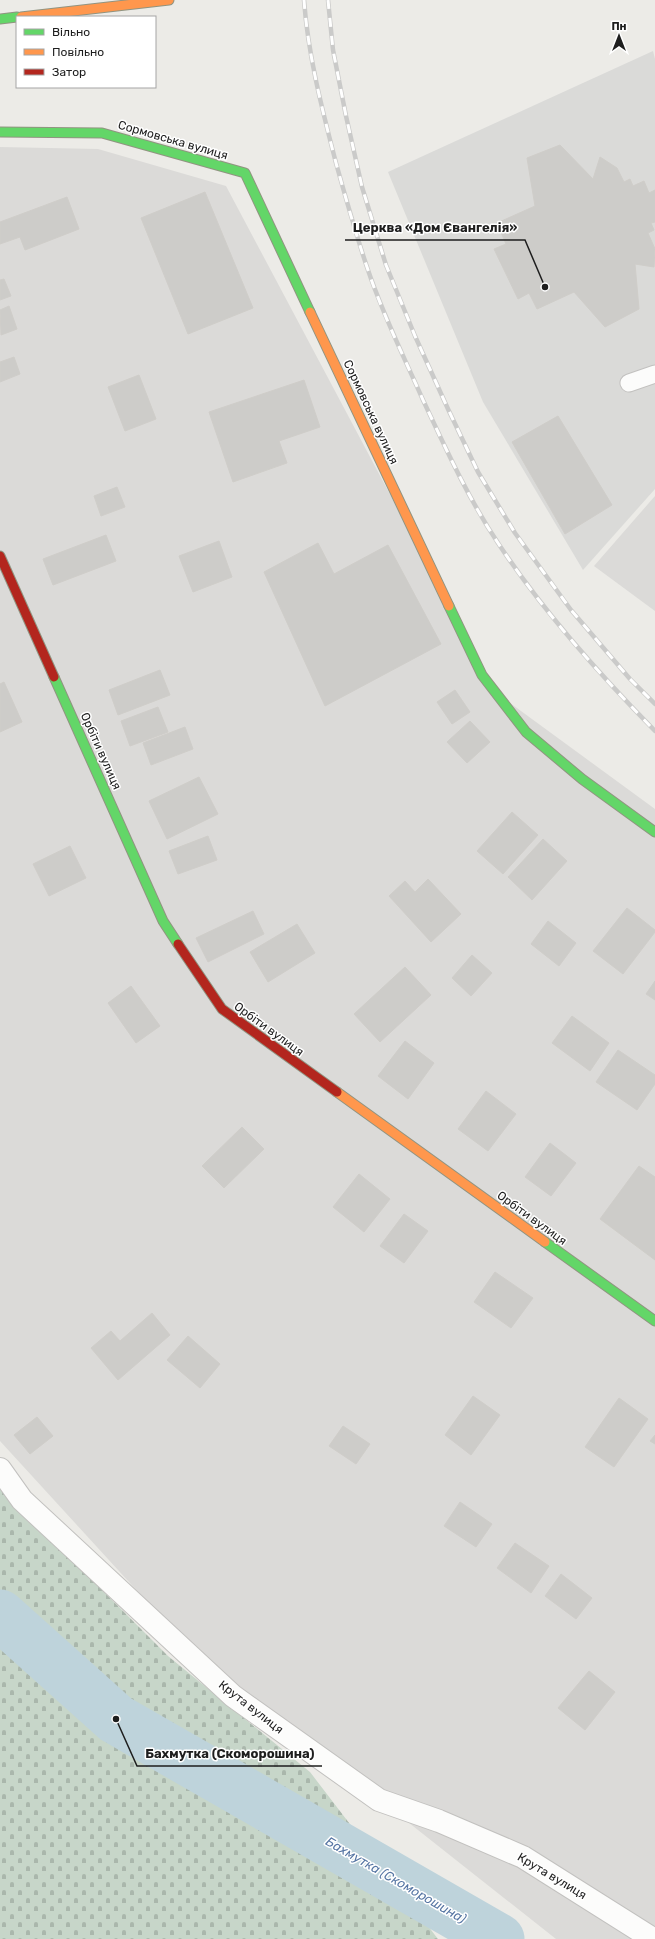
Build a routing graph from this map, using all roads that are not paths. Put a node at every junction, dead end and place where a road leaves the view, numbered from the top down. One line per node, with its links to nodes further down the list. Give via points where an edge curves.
1 (169, 0): 2 (street)
2 (30, 16)
3 (16, 18): 4 (street)
4 (0, 19)
5 (0, 132): 9 (street, Сормовська вулиця, via 102,133 245,174 482,675 526,732 582,780)
6 (655, 374): 7 (lane)
7 (629, 383)
8 (0, 556): 10 (street, Орбіти вулиця, via 163,921 222,1009)
9 (655, 832)
10 (655, 1321)
11 (0, 1469): 12 (street, Крута вулиця, via 22,1500 233,1696 379,1800 439,1821 523,1857)
12 (653, 1939)

